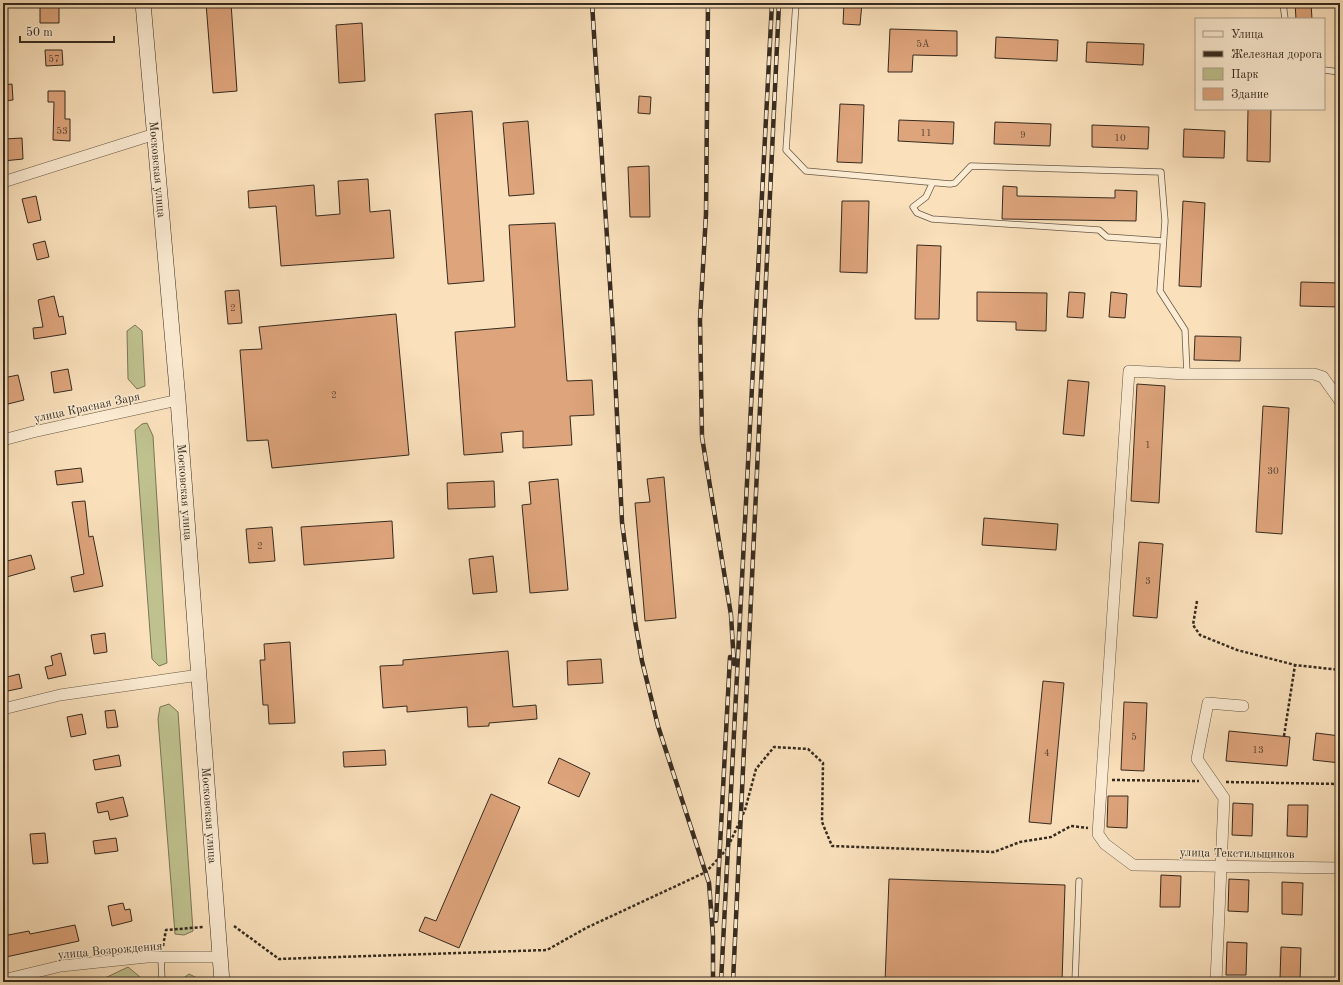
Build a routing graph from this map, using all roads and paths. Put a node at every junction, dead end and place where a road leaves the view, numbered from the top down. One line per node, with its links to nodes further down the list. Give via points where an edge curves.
1 (143, 3): 7 (main road, Московская улица)
2 (796, 3): 9 (lane, via 786,150 806,171)
3 (1283, 3): 4 (lane)
4 (1285, 18)
5 (1325, 70): 6 (lane)
6 (1340, 72)
7 (155, 134): 8 (street); 12 (main road, Московская улица)
8 (3, 182)
9 (932, 184): 10 (lane, via 926,196 913,207 918,213 932,219 1099,230 1107,236); 10 (lane, via 955,183 971,166 1161,172 1165,221)
10 (1163, 242): 11 (lane, via 1160,291 1185,330)
11 (1187, 374): 13 (street, via 1314,374 1323,377); 22 (street, via 1129,371)
12 (178, 400): 14 (street, улица Красная Заря); 18 (main road, Московская улица)
13 (1340, 401)
14 (3, 440)
15 (1196, 601): 16 (path, via 1193,625 1200,635 1237,650)
16 (1295, 665): 17 (path); 21 (path)
17 (1340, 670)
18 (199, 675): 20 (street, via 60,695); 29 (main road, Московская улица)
19 (1243, 706): 23 (street, via 1208,703 1197,759 1224,798)
20 (3, 709)
21 (1284, 736)
22 (1098, 829): 23 (street, улица Текстильщиков, via 1100,839 1133,865); 26 (path, via 1071,826 1051,837 1020,842 994,852 832,846 822,822 823,763 808,749 774,747 756,769 745,810 727,849 706,872 586,928 547,950 279,959)
23 (1221, 866): 24 (street, улица Текстильщиков); 34 (street)
24 (1340, 868)
25 (1079, 881): 33 (lane)
26 (234, 926)
27 (203, 927): 28 (path, via 166,930)
28 (161, 957): 29 (street, улица Возрождения); 30 (street, улица Возрождения, via 61,966); 31 (lane)
29 (220, 957): 32 (main road, Московская улица)
30 (3, 980)
31 (162, 982)
32 (222, 982)
33 (1075, 982)
34 (1216, 982)

